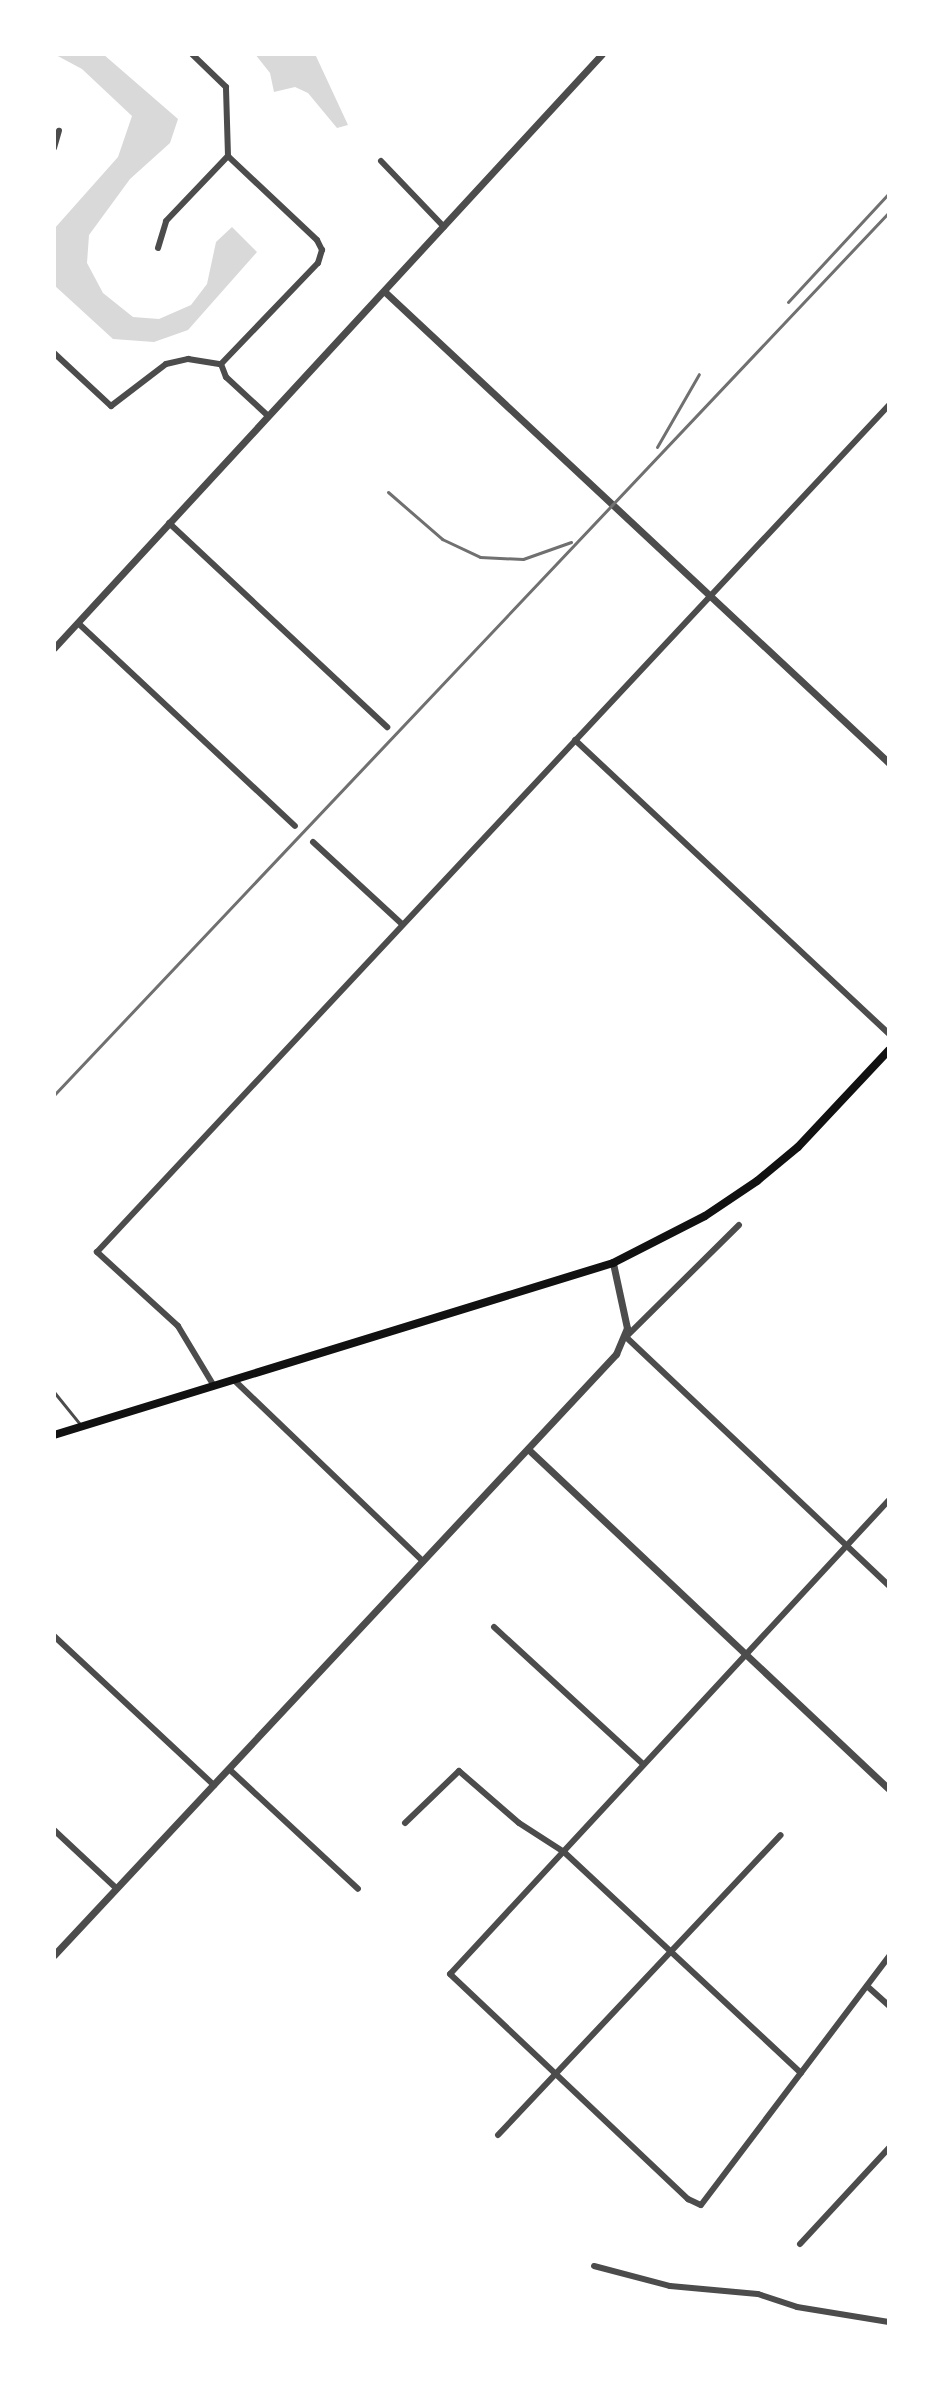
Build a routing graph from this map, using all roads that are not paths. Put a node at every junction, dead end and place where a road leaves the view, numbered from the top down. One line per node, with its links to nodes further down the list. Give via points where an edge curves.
1 (192, 54): 5 (street, via 226,87)
2 (602, 54): 7 (street)
3 (59, 131): 4 (street)
4 (54, 148)
5 (228, 156): 8 (street, via 166,221); 11 (street, via 322,250 318,263)
6 (381, 161): 7 (street)
7 (444, 227): 9 (street)
8 (158, 248)
9 (385, 292): 13 (street); 15 (street)
10 (54, 353): 11 (street, via 111,406 166,364 188,359)
11 (221, 364): 13 (street, via 226,377)
12 (889, 405): 15 (street)
13 (267, 415): 14 (street)
14 (169, 523): 16 (street); 18 (street)
15 (710, 595): 19 (street); 20 (street)
16 (78, 623): 17 (street); 21 (street)
17 (54, 648)
18 (387, 727)
19 (575, 740): 23 (street); 24 (street)
20 (889, 763)
21 (295, 826)
22 (313, 842): 23 (street)
23 (402, 924): 30 (street, via 97,1252 178,1326)
24 (889, 1034)
25 (889, 1050): 27 (main road, via 798,1147 757,1181 705,1216)
26 (739, 1225): 28 (street)
27 (613, 1263): 28 (street); 29 (main road)
28 (626, 1337): 34 (street); 36 (street)
29 (234, 1380): 30 (main road); 37 (street)
30 (214, 1386): 32 (main road)
31 (54, 1392): 32 (lane)
32 (82, 1426): 33 (main road)
33 (54, 1435)
34 (529, 1450): 37 (street); 41 (street)
35 (889, 1500): 36 (street)
36 (847, 1545): 38 (street); 41 (street)
37 (423, 1561): 43 (street)
38 (889, 1586)
39 (494, 1627): 42 (street)
40 (54, 1636): 44 (street)
41 (747, 1655): 42 (street); 45 (street)
42 (643, 1764): 49 (street)
43 (229, 1769): 44 (street); 51 (street)
44 (214, 1785): 50 (street)
45 (889, 1789)
46 (405, 1823): 49 (street, via 459,1771 519,1823)
47 (54, 1830): 50 (street)
48 (781, 1835): 52 (street)
49 (564, 1852): 52 (street); 58 (street, via 450,1974)
50 (117, 1889): 53 (street)
51 (358, 1889)
52 (671, 1951): 57 (street); 58 (street)
53 (54, 1955)
54 (889, 1956): 55 (street)
55 (867, 1986): 56 (street); 57 (street)
56 (889, 2006)
57 (801, 2073): 58 (street, via 701,2205 688,2199)
58 (555, 2077): 59 (street)
59 (498, 2135)
60 (889, 2148): 61 (street)
61 (800, 2244)
62 (594, 2266): 63 (street, via 670,2286 758,2294 797,2307)
63 (889, 2322)

